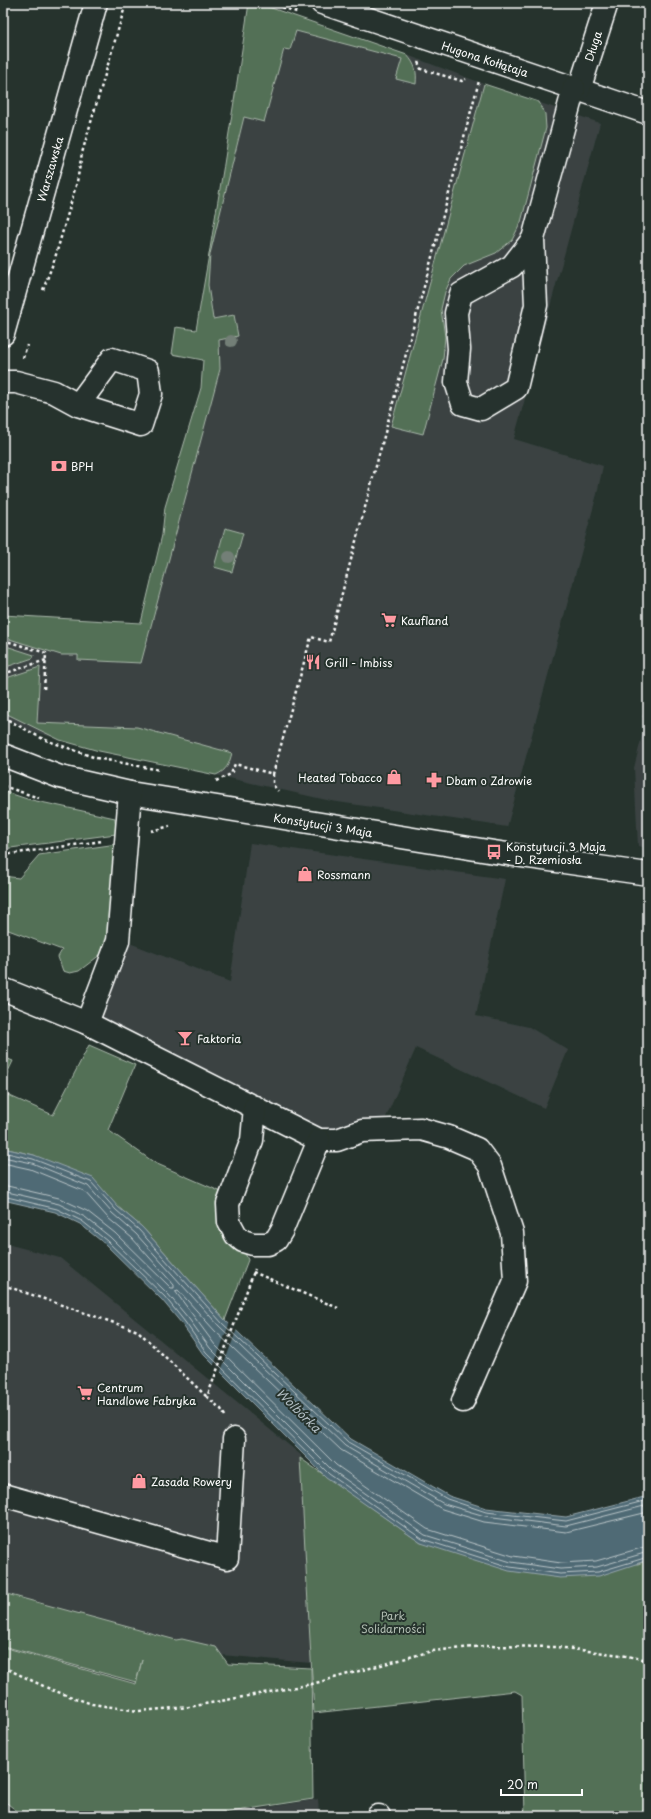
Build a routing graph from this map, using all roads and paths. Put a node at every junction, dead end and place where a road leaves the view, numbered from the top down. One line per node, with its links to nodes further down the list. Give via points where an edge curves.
1 (96, 3): 10 (street, Warszawska)
2 (126, 3): 9 (path, via 82,153 77,182 60,243)
3 (322, 3): 6 (street, Hugona Kołłątaja)
4 (607, 3): 6 (street, Długa)
5 (480, 77): 24 (path, via 329,642 311,638 273,774 235,764 231,774)
6 (576, 89): 7 (street, Hugona Kołłątaja); 8 (street, Długa)
7 (648, 113)
8 (533, 239): 8 (street, via 536,305 516,388 481,409 463,404 456,382 460,349 456,313 461,294 512,266)
9 (41, 297)
10 (3, 334)
11 (29, 339): 12 (path)
12 (10, 382): 13 (street, via 54,392); 14 (path)
13 (78, 406)
14 (3, 428)
15 (3, 640): 16 (path, via 46,653)
16 (46, 660): 17 (path); 18 (path)
17 (3, 674)
18 (44, 691)
19 (3, 716): 22 (path, via 43,739 96,758)
20 (3, 755): 23 (street, Konstytucji 3 Maja)
21 (3, 770): 23 (street)
22 (163, 771)
23 (60, 777): 25 (street, Konstytucji 3 Maja)
24 (215, 781)
25 (130, 793): 27 (street); 29 (street, Konstytucji 3 Maja, via 494,852)
26 (171, 826): 27 (path)
27 (126, 838): 28 (path); 31 (street, via 118,941)
28 (3, 855)
29 (648, 874)
30 (3, 989): 31 (street)
31 (87, 1023): 32 (street)
32 (255, 1107): 33 (street); 33 (street, via 252,1140 228,1204 229,1222 236,1235 243,1241 268,1244 276,1240)
33 (319, 1140): 39 (street, via 337,1140 362,1131 421,1129 477,1149 490,1166 512,1233 515,1281)
34 (254, 1272): 37 (path)
35 (3, 1285): 38 (path, via 138,1331)
36 (247, 1288): 38 (path)
37 (338, 1308)
38 (207, 1397): 40 (path, via 225,1415)
39 (463, 1401)
40 (234, 1438): 41 (street, via 227,1558)
41 (3, 1495)
42 (648, 1660): 43 (path, via 556,1648 484,1646 432,1651 312,1684 189,1707 138,1711 92,1704 52,1690)
43 (3, 1667)

